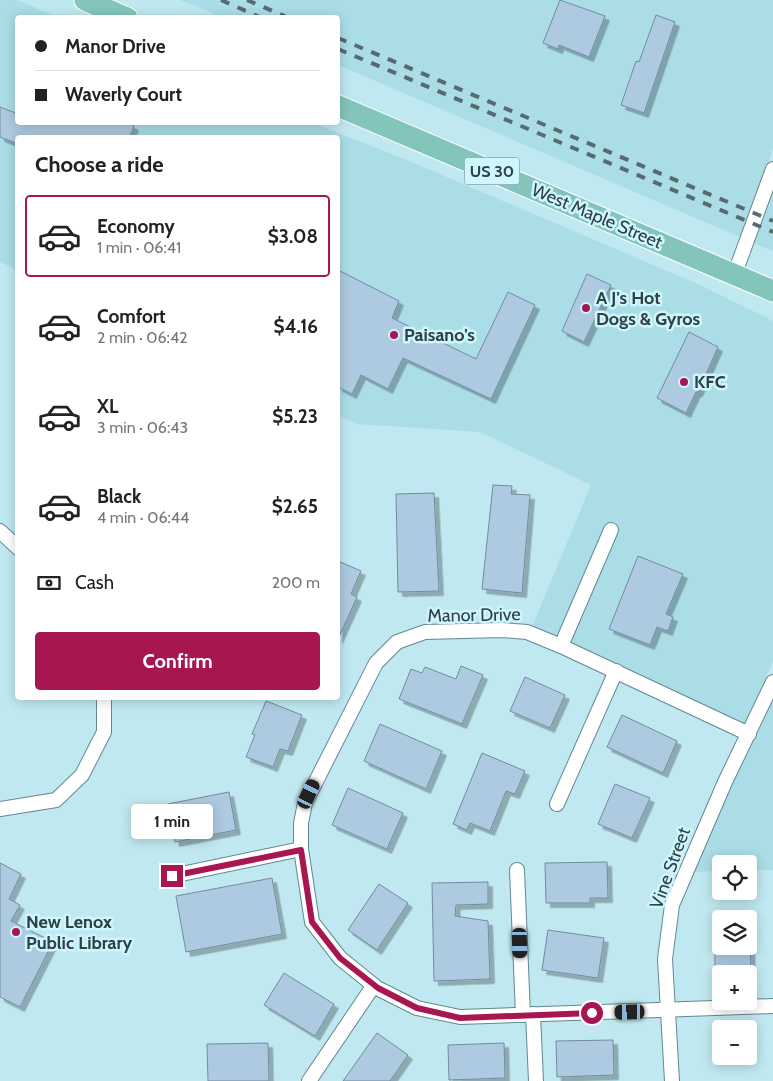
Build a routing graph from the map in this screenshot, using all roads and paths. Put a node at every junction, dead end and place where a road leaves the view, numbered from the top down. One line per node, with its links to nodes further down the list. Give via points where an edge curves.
1 (85, 0): 2 (main road)
2 (120, 15)
3 (340, 107): 5 (main road, West Maple Street / US 30)
4 (773, 169): 5 (street)
5 (734, 273): 6 (main road, West Maple Street / US 30)
6 (773, 291)
7 (611, 530): 10 (street)
8 (0, 531): 9 (street)
9 (15, 545)
10 (561, 646): 11 (street, Manor Drive); 17 (street, Manor Drive, via 527,632 502,630 425,632 397,642 376,663 305,803)
11 (616, 671): 14 (street, Manor Drive); 15 (street)
12 (773, 682): 14 (street, Vine Street)
13 (104, 700): 16 (street, via 104,732 82,775 56,800)
14 (748, 734): 22 (street, Vine Street, via 672,905 665,959)
15 (556, 804)
16 (0, 809)
17 (301, 850): 19 (street); 20 (street, Manor Drive, via 312,922 340,958)
18 (517, 870): 23 (street)
19 (172, 876)
20 (374, 985): 23 (street, Manor Drive, via 417,1008 460,1018); 24 (street)
21 (773, 1006): 22 (street, Manor Drive)
22 (669, 1011): 23 (street, Manor Drive); 26 (street, Vine Street)
23 (528, 1015): 25 (street)
24 (309, 1081)
25 (536, 1081)
26 (672, 1081)

